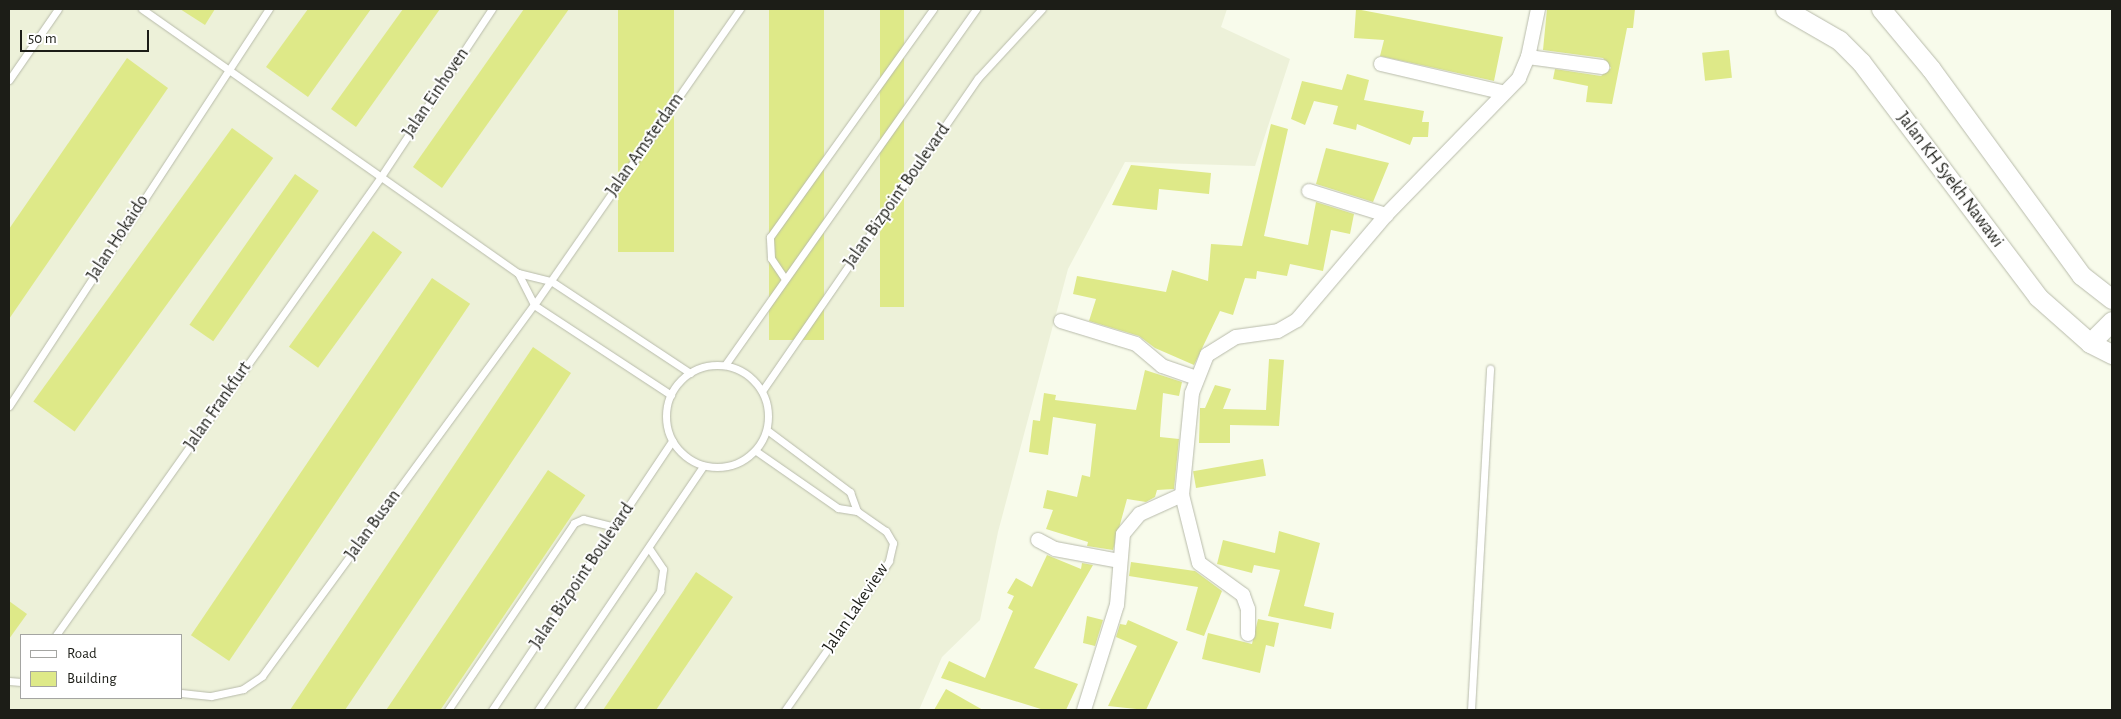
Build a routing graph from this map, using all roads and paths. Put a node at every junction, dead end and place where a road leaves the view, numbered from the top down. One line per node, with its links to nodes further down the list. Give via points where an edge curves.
1 (58, 9): 16 (lane)
2 (142, 9): 15 (lane)
3 (270, 9): 15 (lane, Jalan Hokaido)
4 (492, 9): 18 (lane, Jalan Einhoven)
5 (740, 9): 23 (lane, Jalan Amsterdam)
6 (933, 9): 22 (lane, via 770,237 771,258)
7 (976, 9): 22 (lane)
8 (1042, 9): 34 (lane, Jalan Bizpoint Boulevard, via 978,78)
9 (1538, 9): 12 (street)
10 (1785, 9): 28 (main road, Jalan KH Syekh Nawawi, via 1839,40 1861,62 2038,297)
11 (1881, 9): 24 (main road, via 1931,69 2081,275)
12 (1528, 57): 14 (street); 17 (street, via 1519,78)
13 (1381, 64): 17 (street)
14 (1602, 66)
15 (227, 69): 18 (lane); 36 (lane, Jalan Hokaido)
16 (9, 80)
17 (1502, 92): 20 (street)
18 (380, 178): 21 (lane); 47 (lane, Jalan Frankfurt)
19 (1309, 191): 20 (street)
20 (1386, 215): 33 (street, via 1297,320 1286,329 1222,342 1207,355)
21 (518, 273): 23 (lane); 25 (lane)
22 (785, 279): 30 (lane)
23 (551, 281): 25 (lane, Jalan Amsterdam); 32 (lane)
24 (2112, 299)
25 (534, 305): 35 (lane); 49 (lane, Jalan Busan, via 262,676 243,689 211,696)
26 (2112, 321): 28 (main road)
27 (1061, 322): 33 (street, via 1136,344 1162,366)
28 (2090, 343): 29 (main road, Jalan KH Syekh Nawawi)
29 (2112, 354)
30 (725, 365): 32 (lane); 34 (lane, via 747,374)
31 (1490, 369): 56 (lane)
32 (690, 373): 35 (lane)
33 (1196, 378): 41 (street)
34 (762, 391): 37 (lane, via 769,410)
35 (671, 394): 38 (lane, via 667,426)
36 (9, 406)
37 (767, 430): 39 (lane); 42 (lane, via 850,492)
38 (672, 441): 40 (lane, via 685,456); 43 (lane, Jalan Bizpoint Boulevard)
39 (756, 451): 40 (lane, via 740,463 722,468); 42 (lane, via 838,508)
40 (703, 466): 45 (lane)
41 (1182, 495): 46 (street, via 1130,523); 48 (street, via 1199,563 1243,594 1248,609)
42 (858, 511): 54 (lane, Jalan Lakeview, via 886,532 893,543 889,561)
43 (615, 527): 50 (lane, via 583,519 574,523); 51 (lane, Jalan Bizpoint Boulevard)
44 (1038, 540): 46 (street, via 1064,551)
45 (649, 548): 52 (lane); 53 (lane, via 663,569 660,591)
46 (1119, 561): 55 (street, via 1117,605)
47 (57, 634)
48 (1248, 634)
49 (182, 694)
50 (448, 710)
51 (492, 710)
52 (538, 710)
53 (578, 710)
54 (785, 710)
55 (1084, 710)
56 (1471, 710)

